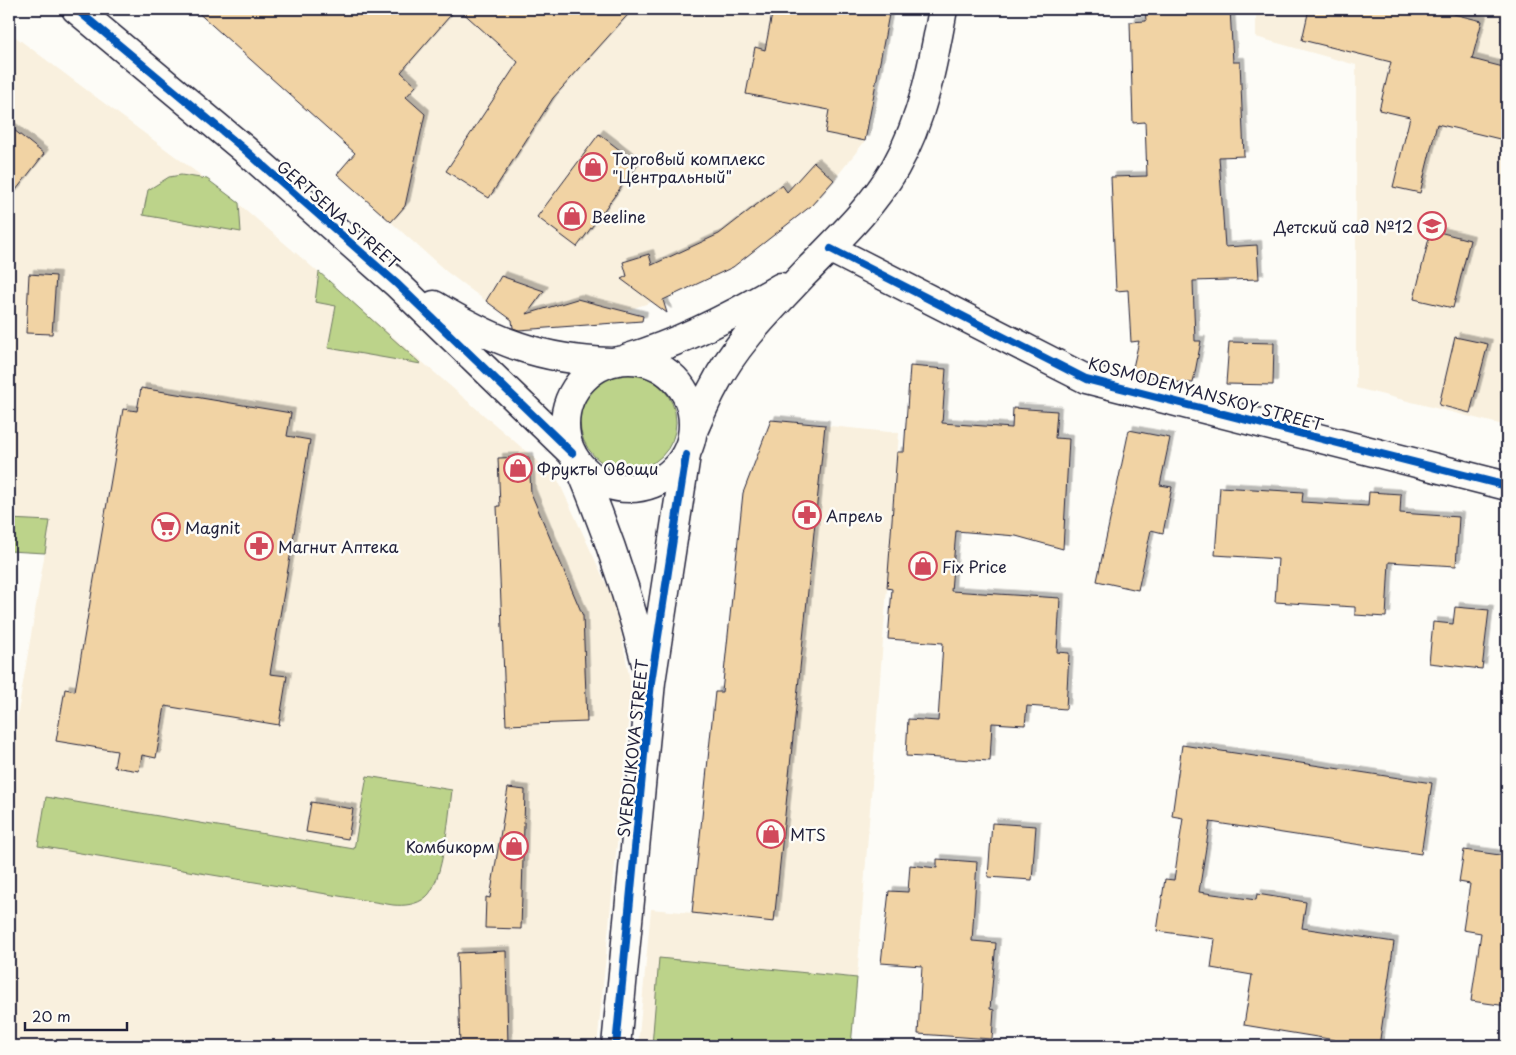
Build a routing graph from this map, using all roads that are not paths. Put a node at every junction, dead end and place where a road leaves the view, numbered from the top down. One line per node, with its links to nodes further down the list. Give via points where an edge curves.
1 (76, 9): 5 (street, GERTSENA STREET, via 244,149)
2 (943, 9): 3 (street, SVERDLIKOVA STREET, via 932,70 913,131 876,196)
3 (831, 249): 4 (street, SVERDLIKOVA STREET); 9 (street, KOSMODEMYANSKOY STREET, via 1086,379)
4 (806, 272): 6 (street, via 706,328 657,350); 7 (street, SVERDLIKOVA STREET, via 742,344 714,384)
5 (396, 282): 6 (street, via 451,316 515,347 565,359); 8 (street, GERTSENA STREET)
6 (617, 361): 7 (street, via 648,362 660,367 679,383 691,406); 8 (street, via 589,374 573,393 565,429)
7 (689, 443): 8 (street, via 670,474 635,488 610,485 588,473); 10 (street, SVERDLIKOVA STREET)
8 (575, 459): 10 (street, GERTSENA STREET, via 605,524)
9 (1507, 486)
10 (651, 682): 11 (street, SVERDLIKOVA STREET)
11 (616, 1046)

